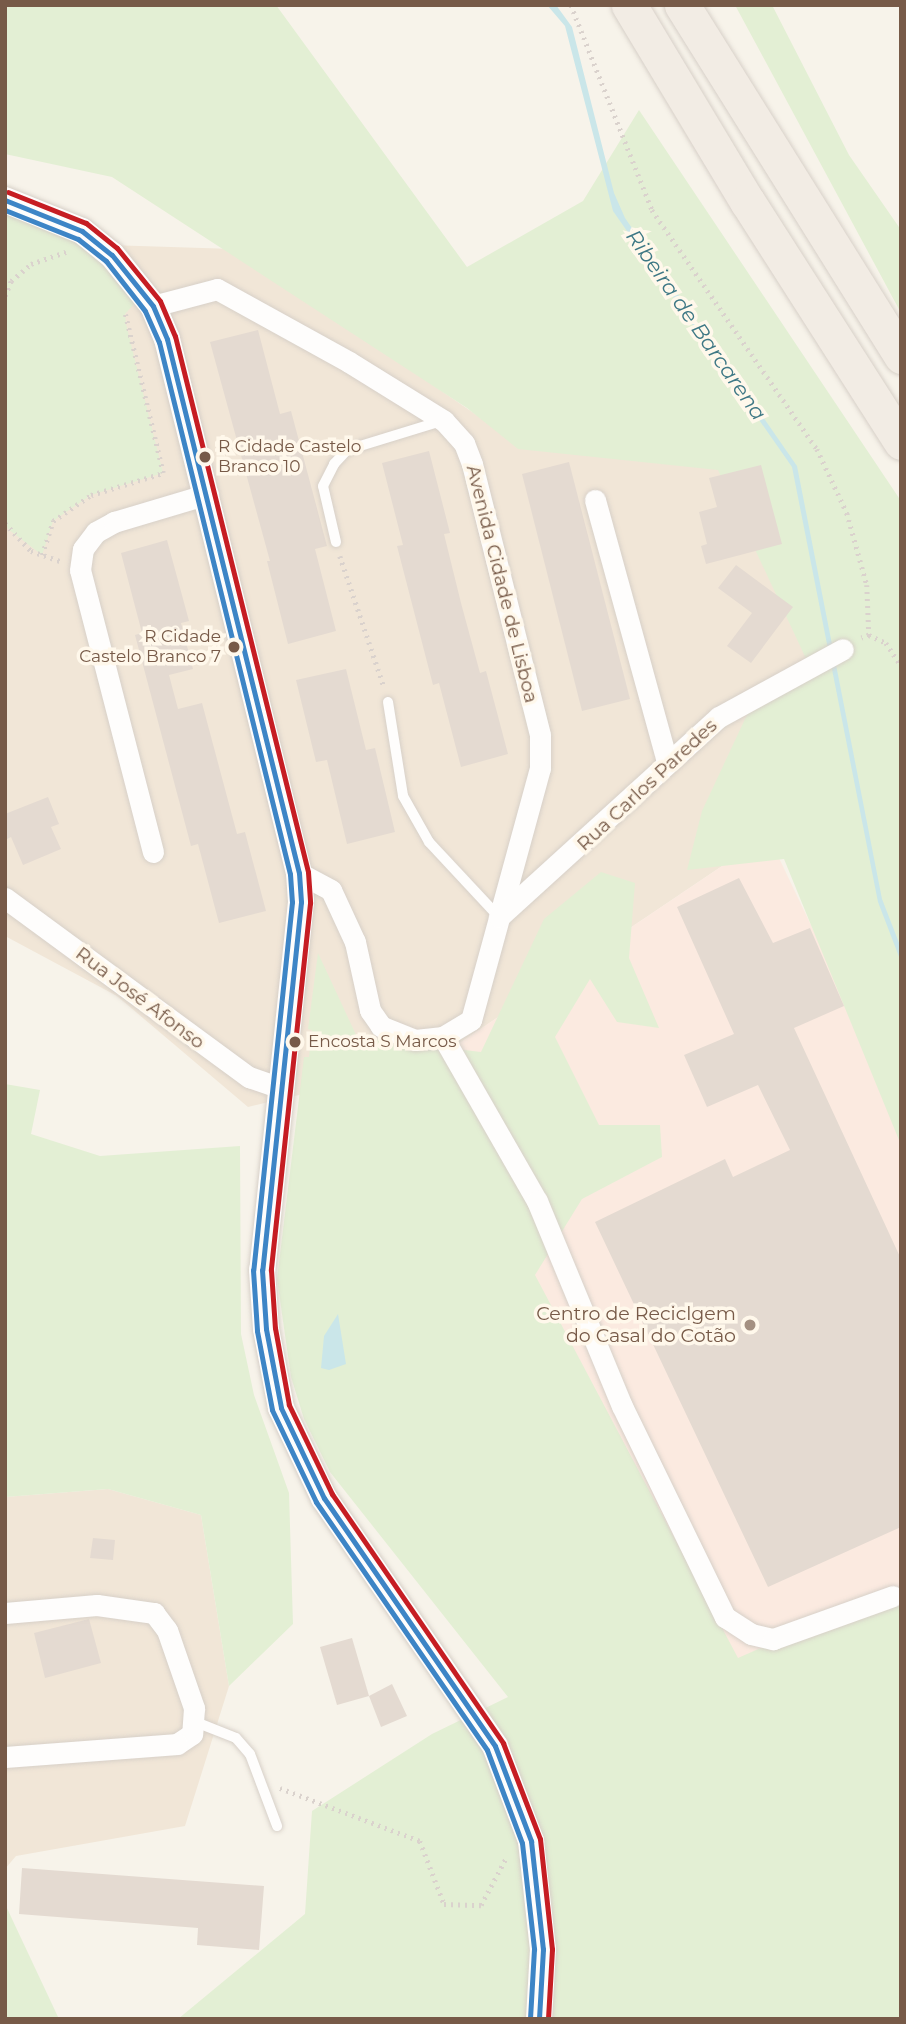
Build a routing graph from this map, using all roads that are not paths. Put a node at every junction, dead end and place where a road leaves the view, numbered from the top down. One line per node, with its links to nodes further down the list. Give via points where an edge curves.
1 (629, 5): 7 (highway)
2 (682, 5): 5 (highway)
3 (5, 201): 4 (street, via 82,231 112,255)
4 (153, 306): 6 (street, Avenida Cidade de Lisboa, via 217,289); 8 (street, via 167,339)
5 (901, 356)
6 (444, 421): 10 (lane, via 348,450 334,464 323,486); 17 (street, Avenida Cidade de Lisboa, via 464,443 472,464 540,735 540,768)
7 (901, 442)
8 (208, 494): 14 (street, via 96,532 83,548 80,570); 15 (street)
9 (595, 500): 13 (street)
10 (336, 542)
11 (843, 649): 13 (street, Rua Carlos Paredes, via 719,717)
12 (388, 702): 17 (lane, via 403,796 429,842)
13 (667, 761): 17 (street, Rua Carlos Paredes, via 554,872)
14 (153, 852)
15 (299, 873): 18 (street, via 331,890 355,942 370,1010 381,1026 415,1040); 19 (street, via 301,902)
16 (5, 898): 19 (street, Rua José Afonso, via 249,1077)
17 (499, 917): 18 (street, Avenida Cidade de Lisboa, via 471,1020)
18 (447, 1045): 20 (street, via 537,1201 622,1406 725,1617 751,1634 773,1639)
19 (281, 1088): 25 (street, via 262,1270 266,1329 281,1408 324,1498 495,1746 531,1841 543,1948)
20 (893, 1596)
21 (5, 1613): 22 (street, via 97,1605 154,1613 167,1630 194,1708)
22 (193, 1721): 23 (street, via 192,1734 177,1744); 24 (lane, via 236,1738 250,1754)
23 (5, 1756)
24 (277, 1826)
25 (539, 2019)

